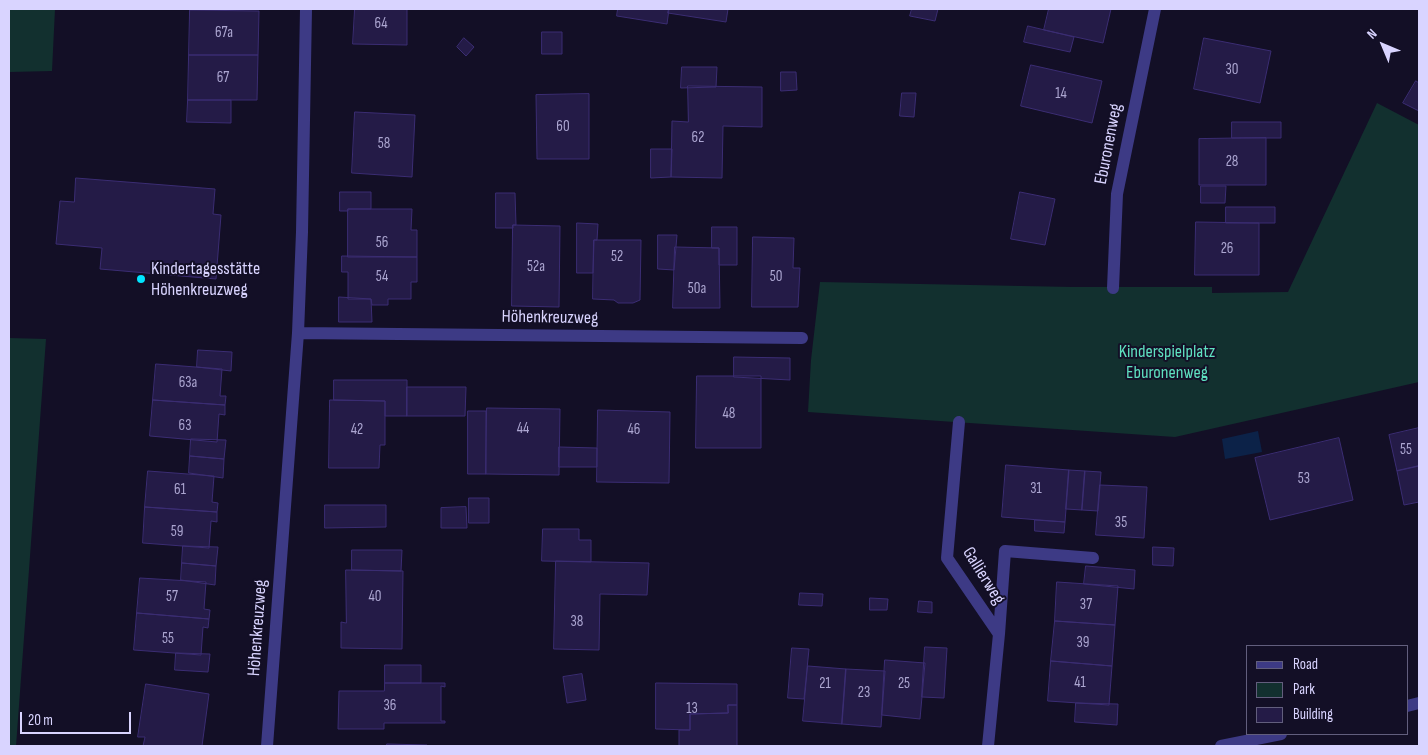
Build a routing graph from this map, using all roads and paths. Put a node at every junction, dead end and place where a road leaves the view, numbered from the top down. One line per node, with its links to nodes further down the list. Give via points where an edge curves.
1 (306, 9): 4 (street, Höhenkreuzweg)
2 (1155, 9): 3 (street, Eburonenweg, via 1117,194)
3 (1113, 288)
4 (298, 334): 5 (street, Höhenkreuzweg); 10 (street, Höhenkreuzweg)
5 (802, 338)
6 (958, 422): 8 (street, Gallierweg, via 947,558)
7 (1093, 558): 8 (street, via 1005,550)
8 (999, 634): 11 (street)
9 (1276, 735): 12 (street)
10 (267, 746)
11 (988, 746)
12 (1221, 746)

